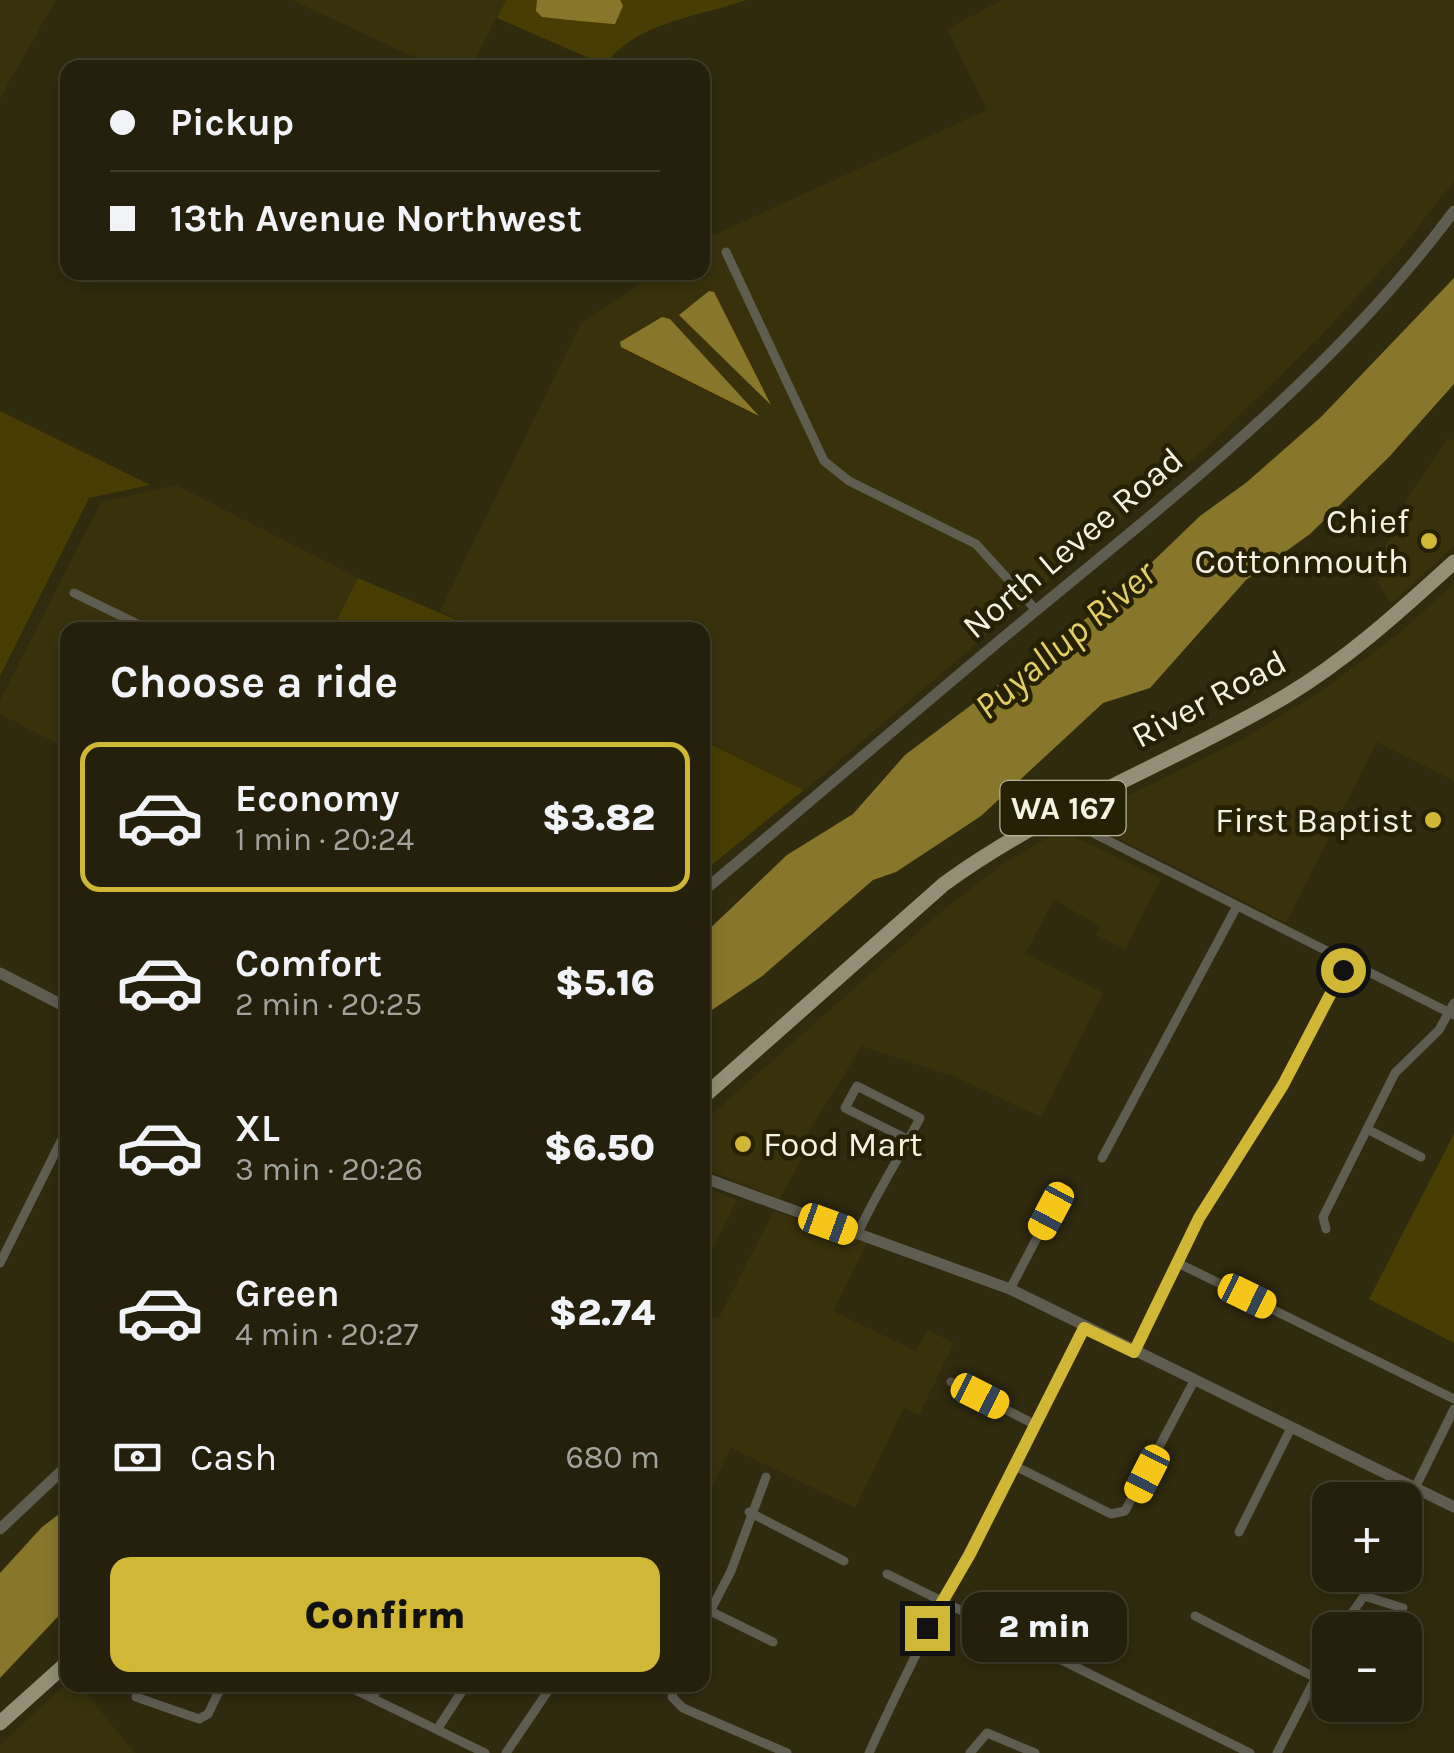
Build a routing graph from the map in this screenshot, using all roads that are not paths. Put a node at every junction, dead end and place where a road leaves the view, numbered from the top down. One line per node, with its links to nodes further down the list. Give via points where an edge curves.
1 (1454, 210): 5 (street, North Levee Road, via 1386,295 1308,375)
2 (726, 252): 5 (street, via 824,461 849,482 976,544)
3 (1454, 562): 7 (main road, River Road / WA 167, via 1380,629 1299,688)
4 (74, 592): 6 (street)
5 (1036, 610): 8 (street, North Levee Road)
6 (134, 622)
7 (1063, 808): 9 (street, via 1083,828); 14 (main road, River Road / WA 167, via 944,884)
8 (710, 885)
9 (1236, 906): 10 (street); 19 (street)
10 (1347, 962): 13 (street); 25 (street)
11 (0, 973): 12 (street)
12 (60, 1004)
13 (1452, 1010): 15 (street, via 1395,1073)
14 (710, 1091)
15 (1367, 1130): 18 (street); 22 (street, via 1323,1217)
16 (909, 1140): 16 (street, via 845,1108 857,1086 920,1118); 23 (street)
17 (60, 1143): 24 (street)
18 (1421, 1157)
19 (1102, 1158)
20 (710, 1181): 23 (street)
21 (1051, 1211): 26 (street)
22 (1326, 1229)
23 (856, 1235): 26 (street)
24 (0, 1263)
25 (1178, 1263): 28 (street); 31 (street)
26 (1010, 1289): 27 (street)
27 (1084, 1328): 28 (street); 33 (street)
28 (1134, 1352): 29 (street)
29 (1194, 1381): 34 (street); 35 (street, via 1131,1505 1119,1513)
30 (952, 1382): 33 (street)
31 (1454, 1398)
32 (1454, 1409): 39 (street)
33 (1036, 1425): 35 (street)
34 (1291, 1428): 38 (street); 44 (street)
35 (1015, 1466): 49 (street)
36 (60, 1473): 43 (street)
37 (766, 1477): 42 (street)
38 (1403, 1482)
39 (1418, 1482)
40 (1422, 1491): 41 (street)
41 (1454, 1507)
42 (749, 1512): 45 (street); 51 (street)
43 (0, 1529)
44 (1238, 1532)
45 (844, 1560)
46 (887, 1574): 49 (street)
47 (1346, 1594): 48 (street)
48 (1363, 1598): 50 (street); 52 (street)
49 (942, 1602): 71 (street); 74 (street)
50 (1403, 1608)
51 (710, 1611): 54 (street)
52 (1353, 1612)
53 (1195, 1616): 56 (street)
54 (773, 1642)
55 (60, 1669): 66 (main road)
56 (1312, 1676)
57 (1312, 1686): 75 (street)
58 (219, 1692): 64 (street, via 199,1719)
59 (361, 1692): 65 (street)
60 (376, 1692): 65 (street)
61 (461, 1692): 67 (street)
62 (547, 1692): 69 (street)
63 (673, 1692): 70 (street, via 722,1728)
64 (136, 1697)
65 (372, 1697): 67 (street)
66 (0, 1723)
67 (438, 1728): 68 (street)
68 (485, 1753)
69 (506, 1753)
70 (787, 1753)
71 (869, 1753)
72 (970, 1753): 73 (street, via 984,1734)
73 (1035, 1753)
74 (1250, 1753)
75 (1277, 1753)

